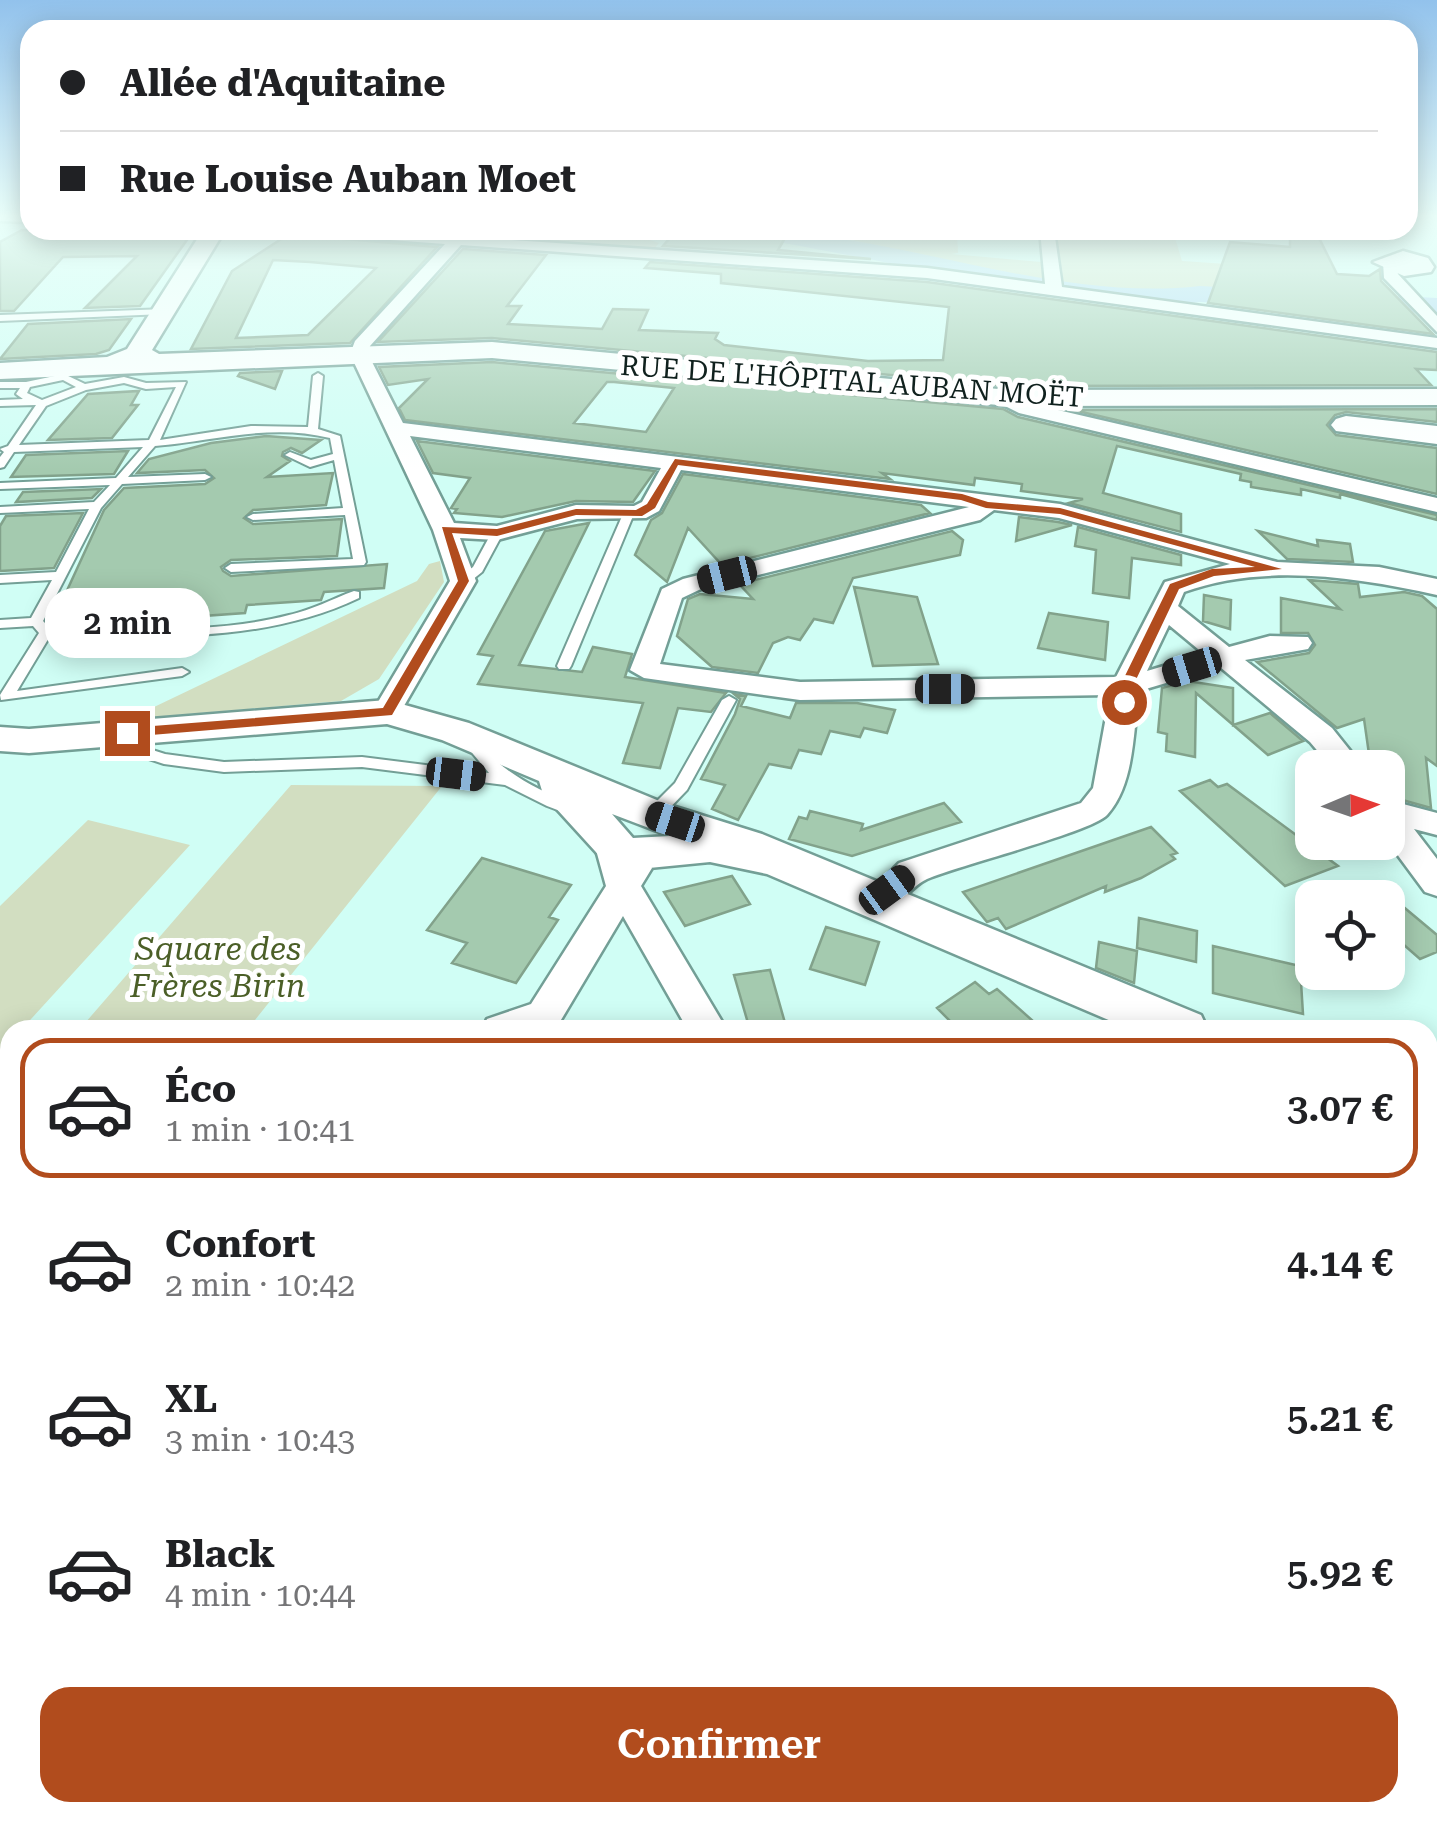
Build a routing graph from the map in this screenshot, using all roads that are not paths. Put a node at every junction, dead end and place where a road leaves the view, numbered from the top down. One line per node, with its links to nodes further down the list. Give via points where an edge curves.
1 (171, 300): 5 (main road)
2 (402, 300): 9 (street)
3 (1143, 300): 8 (street)
4 (1415, 300): 7 (street)
5 (164, 311): 6 (lane); 10 (main road)
6 (0, 318)
7 (1437, 327)
8 (1437, 343)
9 (359, 354): 10 (main road, RUE DE L'HÔPITAL AUBAN MOËT); 16 (main road, RUE DE L'HÔPITAL AUBAN MOËT, via 492,350); 21 (street)
10 (130, 366): 11 (main road, RUE DE L'HÔPITAL AUBAN MOËT); 15 (lane); 26 (lane, via 146,386 184,384)
11 (0, 371)
12 (318, 376): 22 (lane)
13 (0, 384): 14 (lane)
14 (26, 385): 15 (lane, via 64,377); 19 (lane, via 21,394)
15 (84, 387): 19 (lane)
16 (1010, 398): 17 (main road, RUE DE L'HÔPITAL AUBAN MOËT); 37 (street, via 1026,408)
17 (1148, 400): 18 (main road, RUE DE L'HÔPITAL AUBAN MOËT); 24 (main road, via 1192,411)
18 (1435, 401)
19 (36, 403): 20 (lane); 27 (lane)
20 (0, 404)
21 (392, 428): 30 (street); 42 (street)
22 (314, 429): 23 (lane); 26 (lane, via 262,426)
23 (335, 436): 25 (lane); 29 (lane)
24 (1437, 436)
25 (319, 441)
26 (153, 442): 27 (lane); 33 (lane)
27 (5, 449): 31 (lane)
28 (290, 455): 29 (lane, via 310,464)
29 (338, 456): 39 (lane)
30 (675, 462): 36 (street); 40 (street, via 652,506)
31 (0, 465)
32 (205, 477): 33 (lane)
33 (123, 480): 34 (lane); 35 (lane)
34 (0, 486)
35 (98, 505): 38 (lane); 46 (lane)
36 (986, 505): 45 (street, via 1060,511); 58 (street, via 972,516 671,594 644,670 800,691)
37 (1437, 505)
38 (0, 510)
39 (348, 510): 41 (lane); 44 (lane, via 360,562)
40 (627, 516): 43 (street, via 576,512); 56 (lane)
41 (253, 517)
42 (446, 530): 43 (street); 48 (street)
43 (497, 533): 48 (lane)
44 (231, 568)
45 (1276, 569): 49 (street); 51 (street, via 1193,577 1174,587)
46 (56, 576): 47 (lane); 53 (lane)
47 (0, 579)
48 (464, 581): 60 (street)
49 (1437, 586)
50 (354, 595): 53 (lane, via 327,612 280,622 152,631)
51 (1164, 608): 55 (street); 58 (street)
52 (0, 624): 53 (lane)
53 (41, 627): 57 (lane, via 6,697)
54 (1298, 643): 55 (street)
55 (1225, 657): 58 (street); 63 (street)
56 (564, 666)
57 (182, 672)
58 (1126, 686): 70 (street, via 1108,791 1092,811 911,872)
59 (729, 700): 67 (lane, via 682,786)
60 (387, 712): 61 (street); 64 (street, via 465,736)
61 (92, 736): 62 (street); 64 (lane, via 164,759 224,767)
62 (0, 739)
63 (1335, 750)
64 (511, 767): 67 (street); 67 (street, via 573,796)
65 (1405, 816): 66 (street)
66 (1437, 824)
67 (625, 841): 70 (street, via 776,860); 71 (street); 72 (street)
68 (1405, 841): 69 (street)
69 (1437, 883)
70 (877, 902): 73 (street)
71 (541, 1020)
72 (704, 1020)
73 (1159, 1020)

